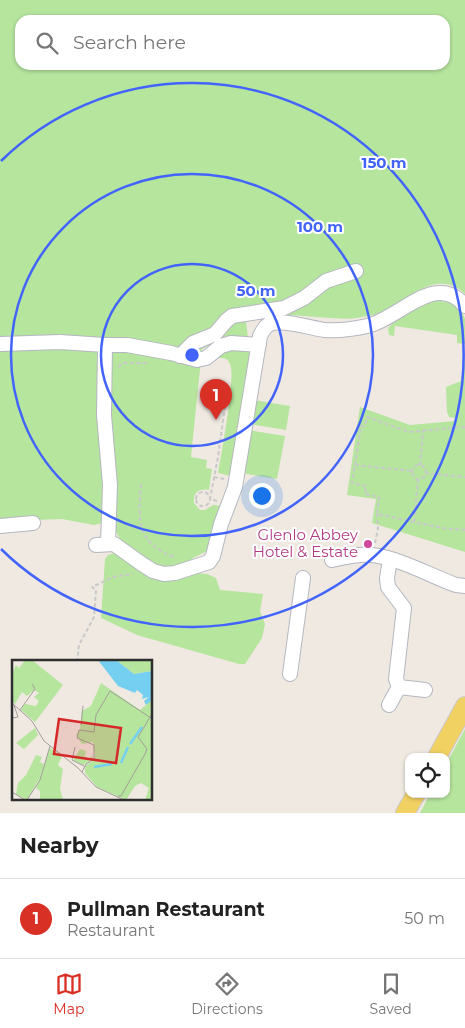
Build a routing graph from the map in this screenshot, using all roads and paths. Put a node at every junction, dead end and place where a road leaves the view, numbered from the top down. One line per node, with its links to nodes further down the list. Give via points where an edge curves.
1 (356, 271): 6 (street, via 326,281 284,308 232,316 215,334 193,344)
2 (465, 306): 5 (street, via 451,294 433,293 382,322 367,326 328,330 271,323 260,336)
3 (0, 344): 4 (street, via 60,342)
4 (105, 345): 6 (street, via 127,345); 8 (street)
5 (259, 345): 6 (street, via 231,343 197,360); 20 (street, via 235,487)
6 (180, 356)
7 (150, 363): 8 (path, via 124,363)
8 (105, 382): 29 (street, via 104,415 110,485 102,544 114,544 153,571 164,574)
9 (228, 384): 19 (path)
10 (465, 427): 11 (path)
11 (423, 431): 12 (path, via 409,432 368,416 366,426 361,426); 13 (path)
12 (355, 464): 14 (path); 21 (path, via 352,483 366,486 365,494 379,497)
13 (420, 465): 14 (path); 15 (path)
14 (412, 471): 17 (path)
15 (425, 473): 16 (path); 17 (path)
16 (465, 477)
17 (418, 479): 22 (path)
18 (141, 484): 29 (path, via 140,518 149,543 174,557)
19 (210, 499): 19 (path, via 205,492 196,498 202,506); 20 (path)
20 (229, 504): 29 (street, via 213,556 209,562)
21 (377, 514): 22 (path); 26 (path, via 378,529)
22 (414, 522): 25 (path)
23 (33, 523): 24 (street)
24 (0, 526)
25 (465, 530)
26 (372, 555): 27 (street); 28 (street)
27 (390, 559): 31 (street, via 456,586); 35 (street, via 386,578 388,588 404,608 396,680)
28 (332, 560)
29 (199, 565)
30 (303, 578): 34 (street)
31 (465, 586)
32 (92, 587): 33 (path, via 96,590 94,617 79,645)
33 (77, 660)
34 (290, 674)
35 (399, 687): 36 (street); 37 (street)
36 (426, 690)
37 (389, 705)
38 (465, 706): 39 (main road)
39 (439, 753)
40 (414, 798): 41 (main road)
41 (406, 813)

